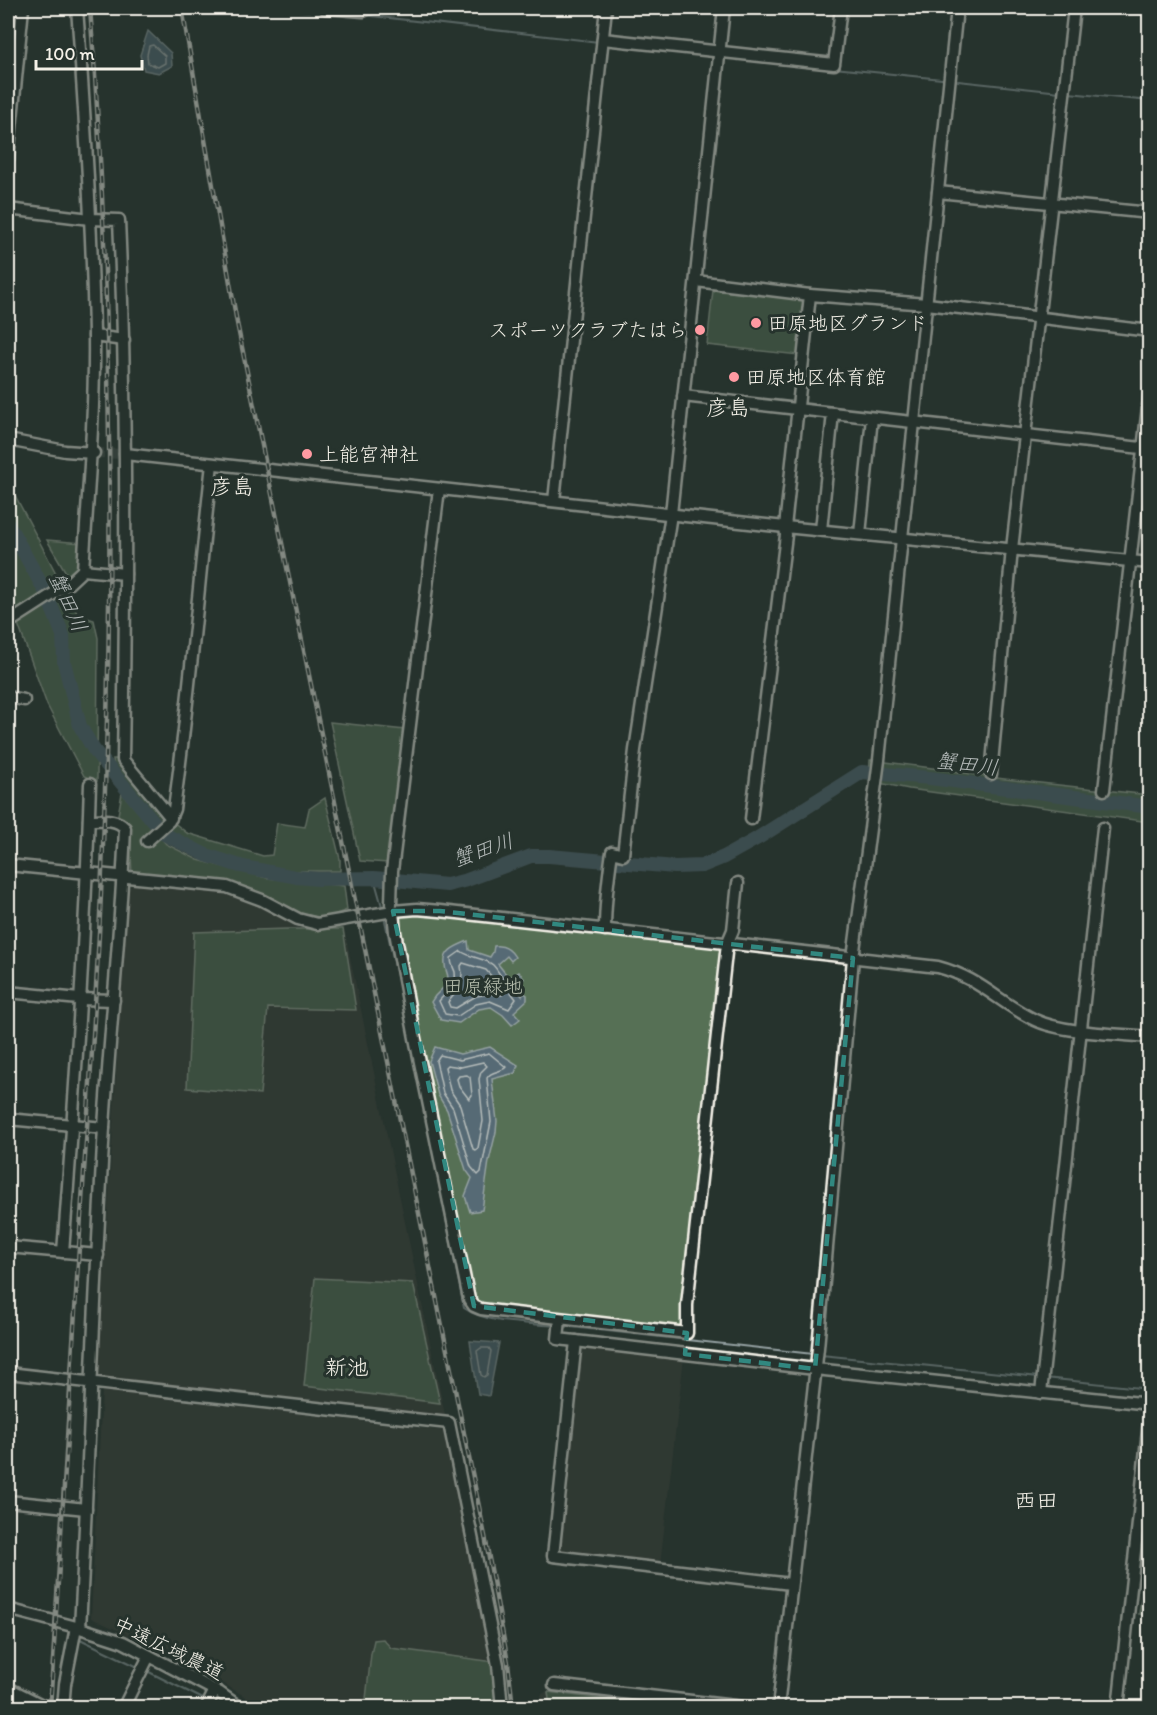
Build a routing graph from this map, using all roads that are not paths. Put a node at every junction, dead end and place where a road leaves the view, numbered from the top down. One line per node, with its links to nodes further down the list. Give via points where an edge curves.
1 (23, 8): 12 (street)
2 (77, 8): 17 (street)
3 (325, 8): 4 (street)
4 (370, 8)
5 (606, 8): 10 (street)
6 (724, 8): 11 (street)
7 (840, 8): 11 (street, via 834,64)
8 (957, 8): 13 (street)
9 (1074, 8): 14 (street)
10 (603, 41): 11 (street); 38 (street)
11 (718, 54): 18 (street)
12 (8, 159)
13 (938, 192): 14 (street); 20 (street)
14 (1052, 204): 16 (street); 21 (street)
15 (8, 209): 17 (street)
16 (1149, 213)
17 (90, 219): 23 (street); 24 (street, via 119,220)
18 (696, 281): 19 (street); 26 (street)
19 (810, 295): 20 (street); 27 (street)
20 (927, 304): 21 (street); 30 (street)
21 (1040, 319): 22 (street); 31 (street)
22 (1149, 331)
23 (94, 336): 24 (street); 34 (street)
24 (124, 340): 35 (street)
25 (1149, 389): 33 (street)
26 (683, 396): 27 (street); 39 (street)
27 (797, 409): 28 (street); 40 (street)
28 (833, 413): 29 (street); 41 (street)
29 (872, 418): 30 (street); 42 (street)
30 (914, 423): 31 (street); 43 (street)
31 (1026, 434): 33 (street); 44 (street)
32 (8, 440): 34 (street)
33 (1147, 449): 45 (street)
34 (93, 453): 47 (street)
35 (125, 454): 36 (street); 48 (street)
36 (212, 464): 37 (street); 55 (street, via 188,707)
37 (439, 489): 38 (street); 64 (street, via 392,871)
38 (554, 501): 39 (street)
39 (671, 514): 40 (street); 65 (street, via 623,855 612,852)
40 (785, 527): 41 (street); 56 (street)
41 (821, 530): 42 (street)
42 (860, 534): 43 (street)
43 (902, 538): 44 (street); 67 (street, via 877,780)
44 (1012, 549): 45 (street); 52 (street)
45 (1131, 561): 46 (street); 54 (street)
46 (1149, 563)
47 (83, 570): 48 (street); 49 (street, via 67,585)
48 (125, 574): 55 (street, via 123,760)
49 (8, 623)
50 (8, 697): 51 (street)
51 (24, 700)
52 (990, 774)
53 (90, 784): 57 (street)
54 (1104, 790)
55 (170, 819): 59 (street)
56 (751, 819)
57 (89, 820): 61 (street); 62 (street, via 113,820 125,828)
58 (1103, 828): 71 (street)
59 (147, 841)
60 (8, 865): 61 (street)
61 (87, 874): 62 (street); 69 (street)
62 (123, 877): 64 (street, via 227,887 317,924); 70 (street)
63 (738, 883): 66 (street, via 733,930)
64 (392, 908): 65 (street); 79 (street, via 469,1299 481,1309)
65 (605, 930): 66 (street)
66 (727, 944): 67 (street); 80 (street)
67 (853, 958): 71 (street, via 953,971 1037,1021); 83 (street)
68 (8, 992): 69 (street)
69 (79, 999): 70 (street); 74 (street)
70 (114, 1000): 75 (street)
71 (1082, 1030): 72 (street); 86 (street)
72 (1149, 1037)
73 (8, 1119): 74 (street)
74 (73, 1126): 75 (street); 77 (street)
75 (104, 1128): 78 (street)
76 (8, 1246): 77 (street)
77 (63, 1252): 78 (street)
78 (98, 1255): 85 (street)
79 (560, 1319): 80 (street); 81 (street, via 558,1339)
80 (687, 1333): 82 (street)
81 (576, 1341): 82 (street); 91 (street, via 553,1556)
82 (685, 1354): 83 (street)
83 (815, 1366): 86 (street); 91 (street)
84 (8, 1372): 85 (street)
85 (90, 1381): 90 (street); 103 (street, via 449,1423 498,1665)
86 (1042, 1391): 87 (street)
87 (1149, 1404)
88 (1149, 1412): 106 (street)
89 (8, 1501): 90 (street)
90 (86, 1509): 93 (street)
91 (791, 1584): 105 (street)
92 (8, 1608): 93 (street, 中遠広域農道)
93 (78, 1627): 94 (street, 中遠広域農道, via 123,1642); 99 (street)
94 (149, 1656): 97 (street, 中遠広域農道); 100 (street)
95 (554, 1685): 104 (street)
96 (8, 1689): 98 (street, via 42,1705)
97 (215, 1690): 101 (street); 102 (street, 中遠広域農道)
98 (57, 1707)
99 (63, 1707)
100 (123, 1707)
101 (206, 1707)
102 (241, 1707)
103 (502, 1707)
104 (752, 1707)
105 (778, 1707)
106 (1118, 1707)

